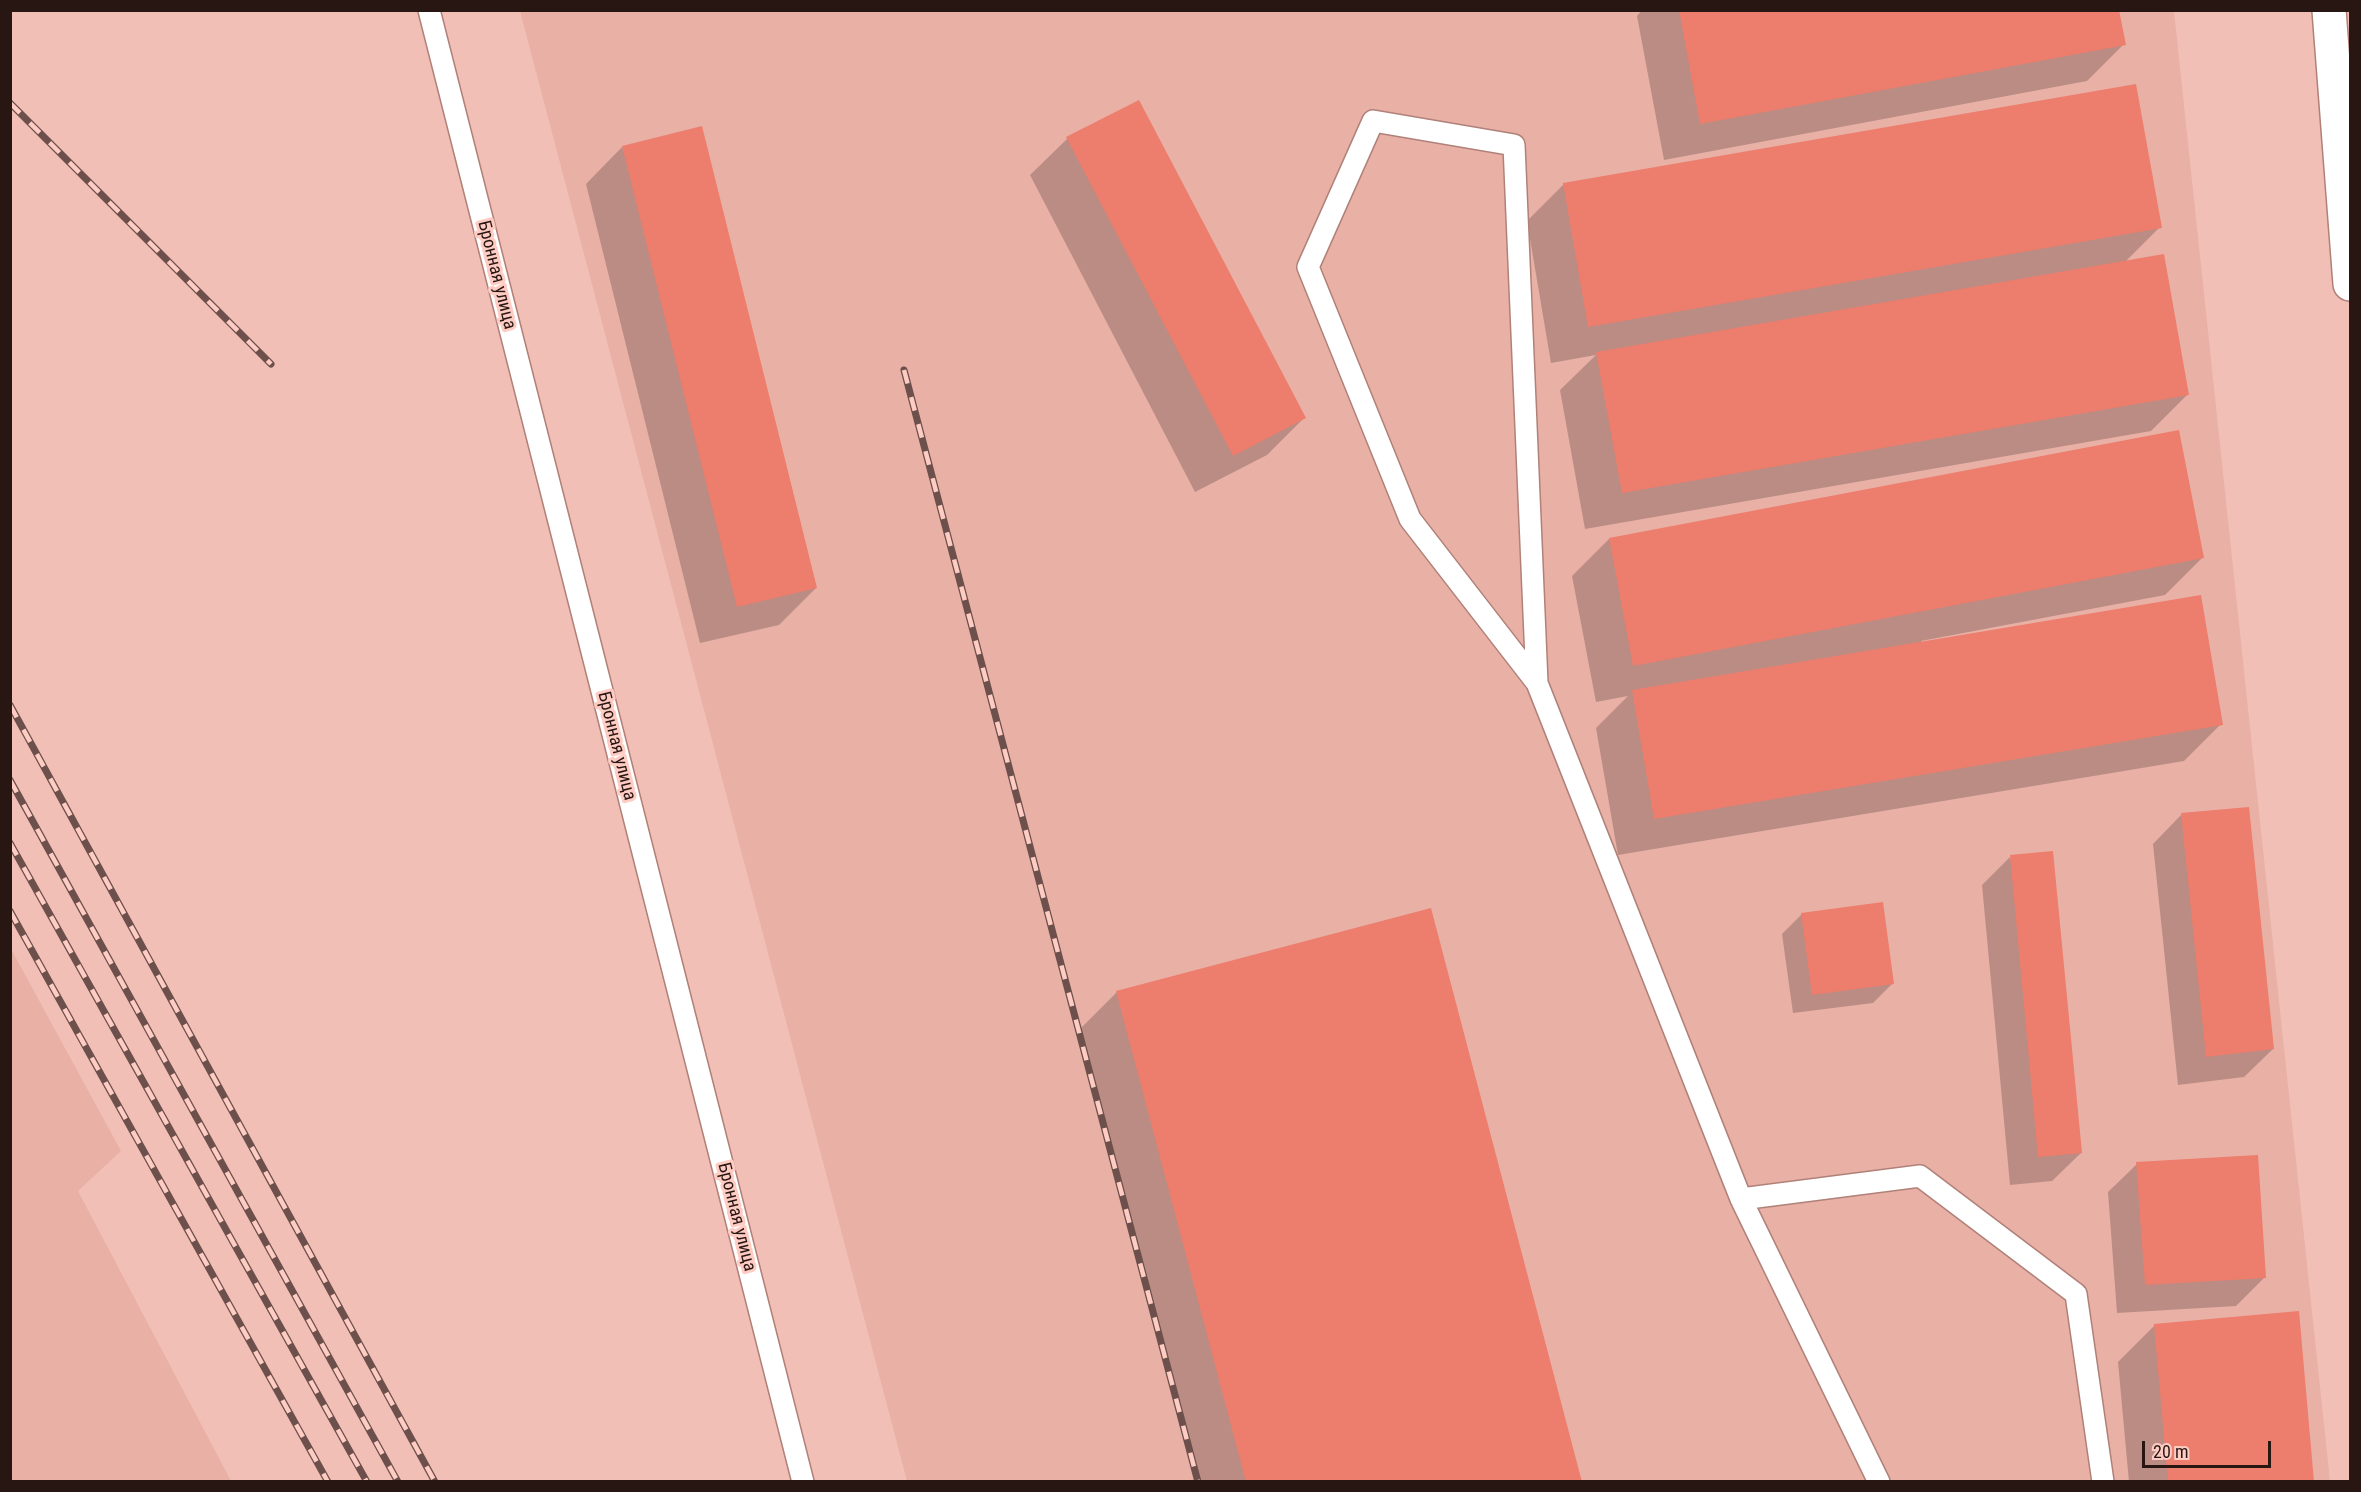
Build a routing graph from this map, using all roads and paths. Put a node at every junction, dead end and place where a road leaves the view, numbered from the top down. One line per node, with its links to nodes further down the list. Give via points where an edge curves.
1 (429, 10): 6 (lane, Бронная улица)
2 (2329, 10): 3 (main road)
3 (2350, 284)
4 (1538, 683): 4 (lane, via 1514,145 1373,121 1308,267 1410,519); 5 (lane)
5 (1741, 1199): 7 (lane); 8 (lane, via 1920,1176 2076,1294)
6 (803, 1482)
7 (1879, 1482)
8 (2103, 1482)

